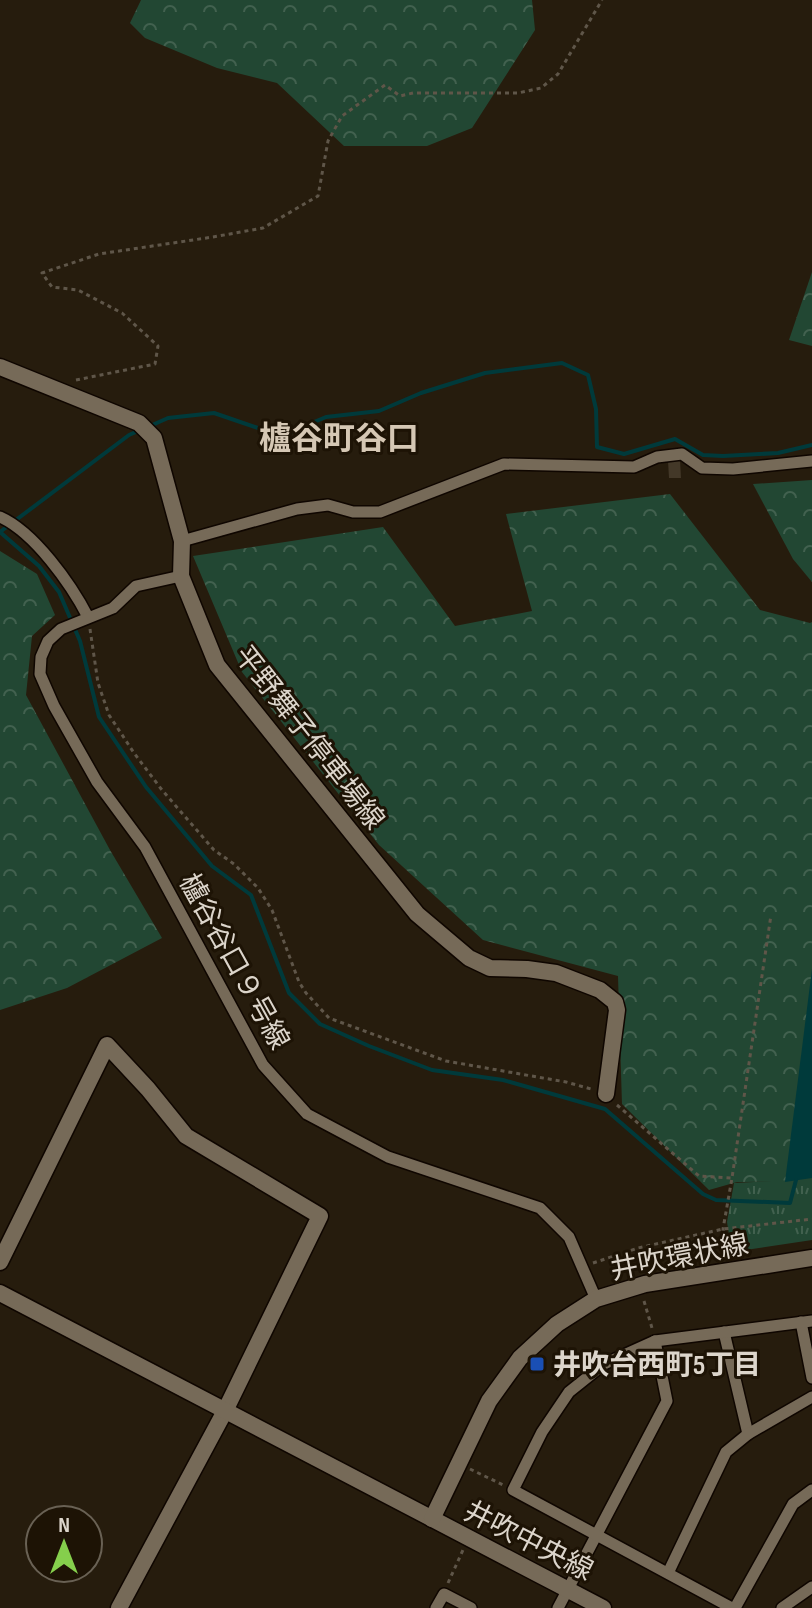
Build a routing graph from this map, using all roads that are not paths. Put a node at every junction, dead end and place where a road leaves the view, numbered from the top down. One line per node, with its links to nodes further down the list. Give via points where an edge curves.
1 (0, 367): 4 (street, 平野舞子停車場線, via 143,427 154,438)
2 (812, 461): 4 (street, via 702,468 682,454 634,467 504,464 380,512 328,505 297,509)
3 (0, 517): 6 (street, via 15,524 53,564 79,599)
4 (182, 541): 5 (street, 平野舞子停車場線)
5 (181, 576): 6 (street, 櫨谷谷口９号線, via 136,586 113,608); 7 (street, 平野舞子停車場線, via 217,665 417,914 469,958 490,968 556,973 600,990 615,1002)
6 (83, 620): 11 (street, 櫨谷谷口９号線, via 48,641 40,674 97,782 145,847 263,1065 307,1114 388,1157 540,1208 569,1237)
7 (606, 1094)
8 (812, 1258): 11 (street, 井吹環状線, via 640,1286)
9 (0, 1262): 17 (street, via 107,1045 186,1136 320,1216)
10 (0, 1293): 17 (street, 井吹中央線)
11 (596, 1299): 20 (street, 井吹環状線, via 557,1324 520,1358 489,1401)
12 (806, 1321): 13 (street); 15 (street)
13 (724, 1332): 14 (street); 18 (street)
14 (655, 1341): 21 (street, via 667,1401); 21 (street, via 604,1364 569,1392 513,1490)
15 (812, 1378)
16 (812, 1397): 18 (street)
17 (225, 1411): 20 (street, 井吹中央線); 25 (street)
18 (748, 1434): 22 (street, via 726,1452)
19 (812, 1490): 30 (street, via 793,1504)
20 (432, 1519): 24 (street, 井吹中央線)
21 (596, 1534): 22 (street); 24 (street)
22 (668, 1573): 30 (street)
23 (812, 1587): 31 (street)
24 (568, 1589): 28 (street); 29 (street, 井吹中央線)
25 (119, 1608)
26 (436, 1608): 27 (street, via 444,1594)
27 (471, 1608)
28 (558, 1608)
29 (603, 1608)
30 (734, 1608)
31 (782, 1608)

